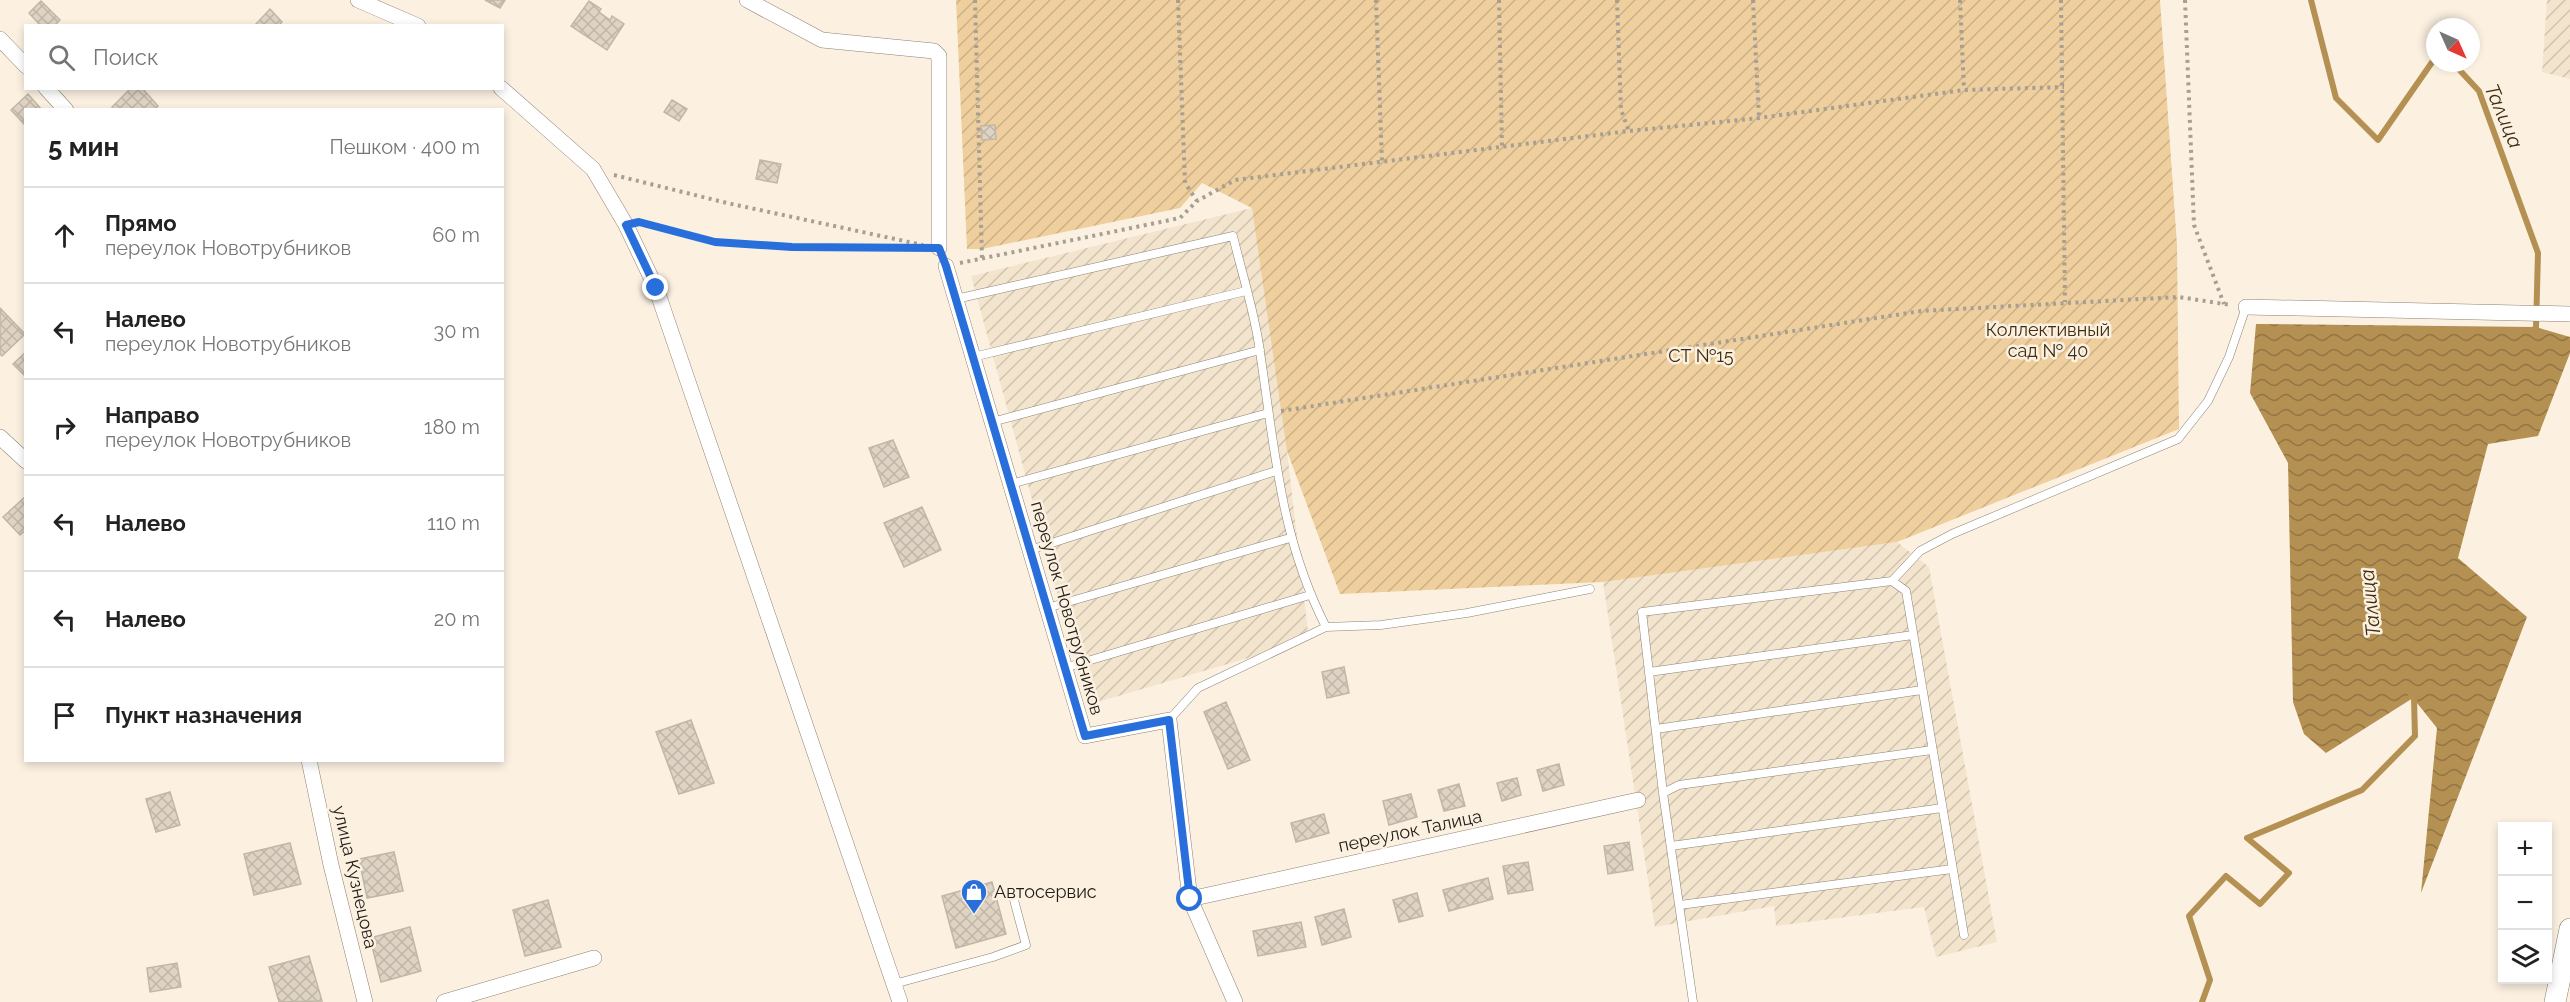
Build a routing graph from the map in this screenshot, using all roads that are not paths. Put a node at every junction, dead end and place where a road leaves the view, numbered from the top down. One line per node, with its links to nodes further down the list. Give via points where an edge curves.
1 (358, 0): 3 (street)
2 (747, 0): 9 (street, via 822,40 934,51 939,56)
3 (413, 24)
4 (0, 39): 5 (street)
5 (24, 64)
6 (48, 90): 8 (street)
7 (503, 90): 49 (street, via 593,170 626,225 656,288)
8 (64, 108)
9 (939, 248)
10 (946, 266): 12 (street, переулок Новотрубников)
11 (1246, 291): 12 (lane, via 1233,236); 15 (lane); 16 (lane)
12 (956, 299): 16 (street, переулок Новотрубников)
13 (2246, 307): 14 (street); 25 (lane, via 2208,401 2178,439 1952,534 1920,551)
14 (2570, 314)
15 (1260, 350): 17 (lane); 18 (lane)
16 (973, 357): 18 (street, переулок Новотрубников)
17 (1268, 413): 21 (lane); 22 (lane)
18 (992, 422): 22 (street, переулок Новотрубников)
19 (0, 437): 20 (street)
20 (24, 459)
21 (1276, 471): 23 (lane); 24 (lane)
22 (1011, 484): 24 (street, переулок Новотрубников)
23 (1290, 538): 27 (lane); 28 (lane)
24 (1030, 550): 28 (street, переулок Новотрубников)
25 (1892, 581): 30 (lane, via 1906,591); 32 (lane, via 1642,612)
26 (1590, 590): 29 (lane, via 1467,613 1381,625)
27 (1310, 595): 29 (lane); 31 (lane)
28 (1047, 608): 31 (street, переулок Новотрубников)
29 (1326, 627): 34 (lane, via 1198,688)
30 (1913, 635): 32 (lane); 33 (lane)
31 (1064, 668): 34 (street, переулок Новотрубников, via 1085,736)
32 (1649, 672): 35 (lane)
33 (1922, 690): 35 (lane); 36 (lane)
34 (1169, 720): 43 (street)
35 (1656, 729): 38 (lane)
36 (1932, 750): 38 (lane, via 1679,784); 40 (lane)
37 (309, 762): 50 (street, улица Кузнецова)
38 (1663, 793): 41 (lane)
39 (1638, 800): 43 (street, переулок Талица)
40 (1942, 808): 41 (lane); 42 (lane)
41 (1671, 846): 45 (lane)
42 (1952, 869): 45 (lane); 47 (lane)
43 (1190, 899): 53 (street)
44 (1014, 900): 49 (lane, via 1026,945)
45 (1680, 905): 54 (lane)
46 (2570, 929): 55 (main road)
47 (1964, 935)
48 (594, 957): 51 (street)
49 (894, 984): 52 (street)
50 (365, 1002)
51 (444, 1002)
52 (900, 1002)
53 (1235, 1002)
54 (1693, 1002)
55 (2555, 1002)

